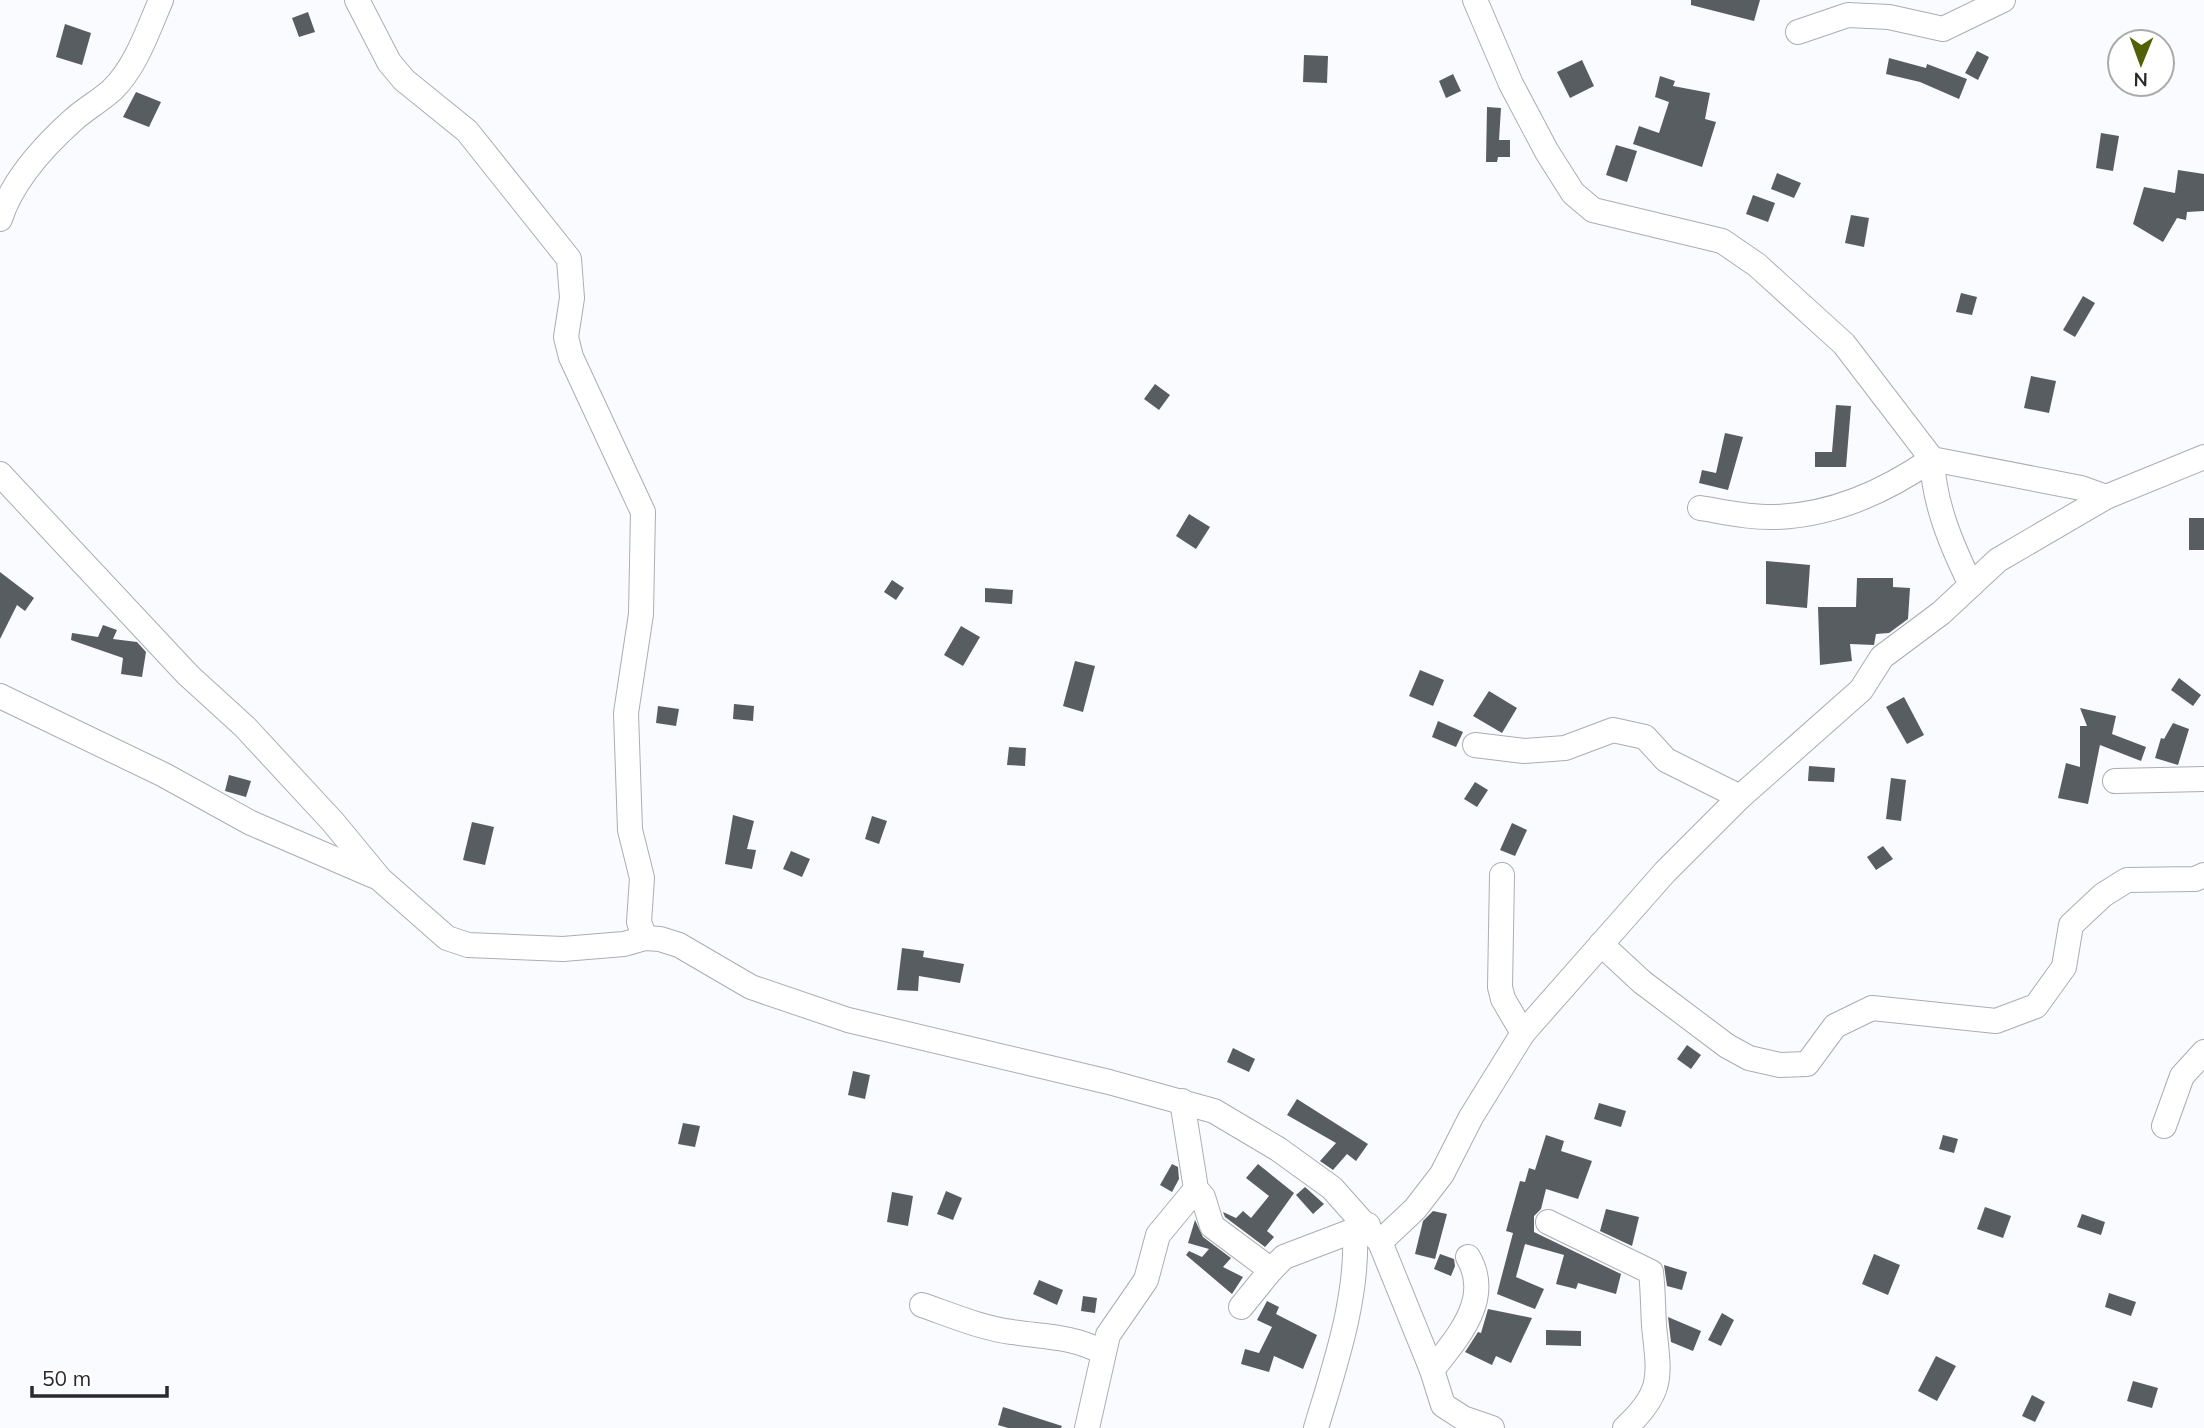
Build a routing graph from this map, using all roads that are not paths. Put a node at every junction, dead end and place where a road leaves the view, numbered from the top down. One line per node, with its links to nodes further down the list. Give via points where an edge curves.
1 (161, 0): 6 (street, via 127,72 35,159 7,197)
2 (357, 0): 21 (street, via 389,62 404,80 467,131 569,259 572,298 566,337 571,357 643,512 641,614 626,713 630,830 642,878 639,922)
3 (1475, 0): 8 (street, via 1511,84 1573,193 1593,210 1723,241 1757,265 1844,344)
4 (2003, 0): 5 (street, via 1943,29 1889,17 1848,15)
5 (1798, 32)
6 (0, 219)
7 (2202, 450): 10 (street)
8 (1932, 459): 10 (street); 11 (street, via 1891,486 1813,512 1774,518); 12 (street, via 1944,523)
9 (0, 474): 20 (street, via 188,675 245,727)
10 (2106, 497): 12 (street, via 1998,560)
11 (1700, 508)
12 (1970, 585): 17 (street, via 1882,657 1861,690)
13 (0, 696): 20 (street, via 164,775 251,823)
14 (1475, 745): 17 (street, via 1524,751 1565,748 1613,730 1645,737 1666,760)
15 (2204, 779): 16 (street)
16 (2115, 782)
17 (1740, 797): 22 (street)
18 (1502, 875): 23 (street, via 1500,987)
19 (2204, 875): 22 (street, via 2127,880 2103,895 2071,925 2064,967 2036,1006 1996,1021 1872,1008 1835,1026 1807,1064 1780,1065 1749,1058 1727,1046 1642,982)
20 (380, 879): 21 (street, via 446,938 468,945 563,949)
21 (645, 938): 25 (street, via 678,945 751,987 848,1020)
22 (1601, 944): 23 (street)
23 (1523, 1033): 29 (street, via 1442,1174 1415,1209)
24 (2204, 1052): 26 (street, via 2182,1076)
25 (1182, 1101): 27 (street); 29 (street, via 1214,1111 1278,1149 1332,1188)
26 (2164, 1126)
27 (1196, 1189): 31 (street, via 1216,1231); 34 (street, via 1158,1235 1146,1280 1108,1335)
28 (1548, 1222): 40 (street, via 1651,1272 1660,1362 1654,1392)
29 (1367, 1233): 31 (street, via 1284,1257); 35 (street); 38 (street)
30 (1468, 1257): 35 (street, via 1477,1280 1471,1314)
31 (1271, 1270): 33 (street)
32 (922, 1306): 34 (street, via 1012,1332 1086,1343)
33 (1241, 1307)
34 (1102, 1352): 37 (street)
35 (1432, 1370): 36 (street)
36 (1442, 1416): 39 (street)
37 (1087, 1428)
38 (1316, 1428)
39 (1492, 1428)
40 (1625, 1428)

